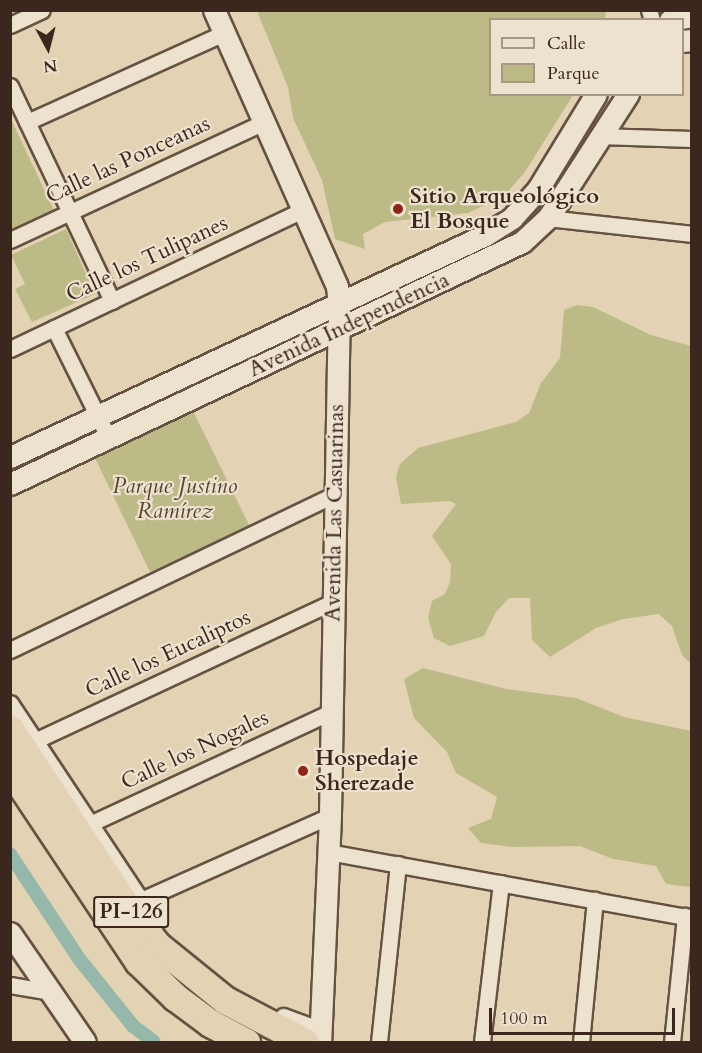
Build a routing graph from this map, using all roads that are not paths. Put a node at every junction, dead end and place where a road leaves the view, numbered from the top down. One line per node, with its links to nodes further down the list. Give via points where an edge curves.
1 (42, 10): 3 (street)
2 (214, 10): 4 (main road, Avenida Las Casuarinas)
3 (10, 25)
4 (224, 33): 8 (street); 9 (main road, Avenida Las Casuarinas)
5 (10, 86): 8 (street)
6 (595, 96): 18 (main road, Avenida Independencia, via 538,189 512,218 485,235)
7 (627, 96): 10 (main road, Avenida Independencia)
8 (27, 122): 13 (street)
9 (264, 122): 12 (main road, Avenida Las Casuarinas); 13 (street, Calle las Ponceanas)
10 (598, 136): 11 (street); 14 (main road, Avenida Independencia)
11 (692, 139)
12 (303, 210): 17 (street, Calle los Tulipanes); 18 (main road, Avenida Las Casuarinas, via 337,286)
13 (70, 212): 16 (street, Calle las Ponceanas); 17 (street)
14 (548, 218): 15 (street); 20 (main road, Avenida Independencia, via 522,242 494,258)
15 (692, 234)
16 (10, 240)
17 (112, 301): 19 (street, Calle los Tulipanes)
18 (339, 304): 20 (main road, Avenida Las Casuarinas); 22 (main road, Avenida Independencia)
19 (54, 328): 21 (street, Calle los Tulipanes); 22 (street)
20 (338, 330): 23 (main road, Avenida Independencia); 26 (main road, Avenida Las Casuarinas)
21 (10, 349)
22 (98, 416): 23 (street); 24 (main road, Avenida Independencia)
23 (109, 439): 25 (main road, Avenida Independencia)
24 (10, 457)
25 (10, 484)
26 (335, 494): 27 (main road, Avenida Las Casuarinas); 28 (street)
27 (333, 602): 30 (main road, Avenida Las Casuarinas); 31 (street, Calle los Eucaliptos)
28 (10, 650)
29 (10, 703): 31 (street)
30 (331, 712): 32 (main road, Avenida Las Casuarinas); 33 (street, Calle los Nogales)
31 (20, 746): 33 (highway, PI-126); 39 (highway, PI-126)
32 (330, 816): 34 (main road, Avenida Las Casuarinas); 39 (street)
33 (83, 827): 39 (highway, PI-126)
34 (328, 852): 35 (street); 43 (main road, Avenida Las Casuarinas)
35 (398, 864): 36 (street); 46 (street)
36 (501, 883): 37 (street); 47 (street)
37 (595, 900): 38 (street); 48 (street)
38 (688, 917): 49 (street)
39 (139, 921): 43 (highway, PI-126, via 188,974 225,1000); 45 (highway, PI-126, via 175,997 210,1023)
40 (10, 933): 42 (main road)
41 (10, 985): 42 (street)
42 (51, 993): 44 (main road)
43 (315, 1038)
44 (85, 1042)
45 (246, 1042)
46 (379, 1042)
47 (482, 1042)
48 (581, 1042)
49 (672, 1042)

